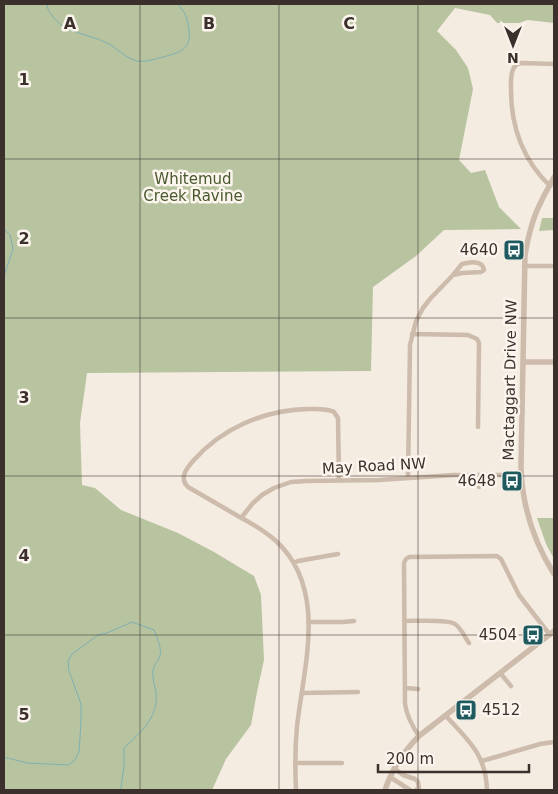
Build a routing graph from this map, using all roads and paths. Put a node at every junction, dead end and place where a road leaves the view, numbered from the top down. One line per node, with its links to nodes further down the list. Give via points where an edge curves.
1 (554, 64): 3 (street, via 515,65 511,86 512,114 520,141 534,168)
2 (554, 177): 3 (street, Mactaggart Drive NW)
3 (552, 184): 4 (street, Mactaggart Drive NW, via 532,222)
4 (524, 266): 5 (street); 8 (street, Mactaggart Drive NW)
5 (554, 266)
6 (453, 275): 6 (street, via 481,272 484,266 462,264); 7 (street, via 423,308)
7 (412, 334): 10 (street, via 468,335 477,339); 13 (street)
8 (523, 362): 9 (street); 12 (street, Mactaggart Drive NW)
9 (554, 362)
10 (478, 427)
11 (479, 475): 12 (street, May Road NW); 13 (street, May Road NW); 15 (street)
12 (522, 475): 19 (street, Mactaggart Drive NW, via 531,524)
13 (408, 477): 14 (street, May Road NW)
14 (339, 481): 16 (street, May Road NW, via 299,481 279,486 257,499); 16 (street, via 339,420 334,412 326,409 293,410 254,419 208,446 184,476 187,486)
15 (479, 488)
16 (241, 518): 18 (street, via 271,536)
17 (338, 554): 18 (street)
18 (294, 563): 21 (street, via 306,595)
19 (554, 574)
20 (354, 621): 21 (street)
21 (308, 622): 29 (street, via 308,654)
22 (404, 622): 23 (street, via 404,563 407,558 498,556 519,595); 24 (street, via 455,623); 27 (street)
23 (552, 633): 25 (street)
24 (469, 643)
25 (500, 674): 26 (street); 31 (street)
26 (512, 686)
27 (405, 688): 28 (street); 32 (street, via 408,715)
28 (418, 688)
29 (302, 692): 30 (street); 35 (street)
30 (358, 692)
31 (446, 716): 32 (street); 34 (street, via 470,742)
32 (420, 736): 37 (street)
33 (554, 742): 34 (street)
34 (482, 762): 43 (street)
35 (295, 763): 36 (street); 39 (street)
36 (342, 763)
37 (394, 768): 38 (street); 42 (street, via 418,782)
38 (390, 777): 40 (street); 41 (street)
39 (296, 790)
40 (385, 790)
41 (410, 790)
42 (416, 790)
43 (486, 790)

